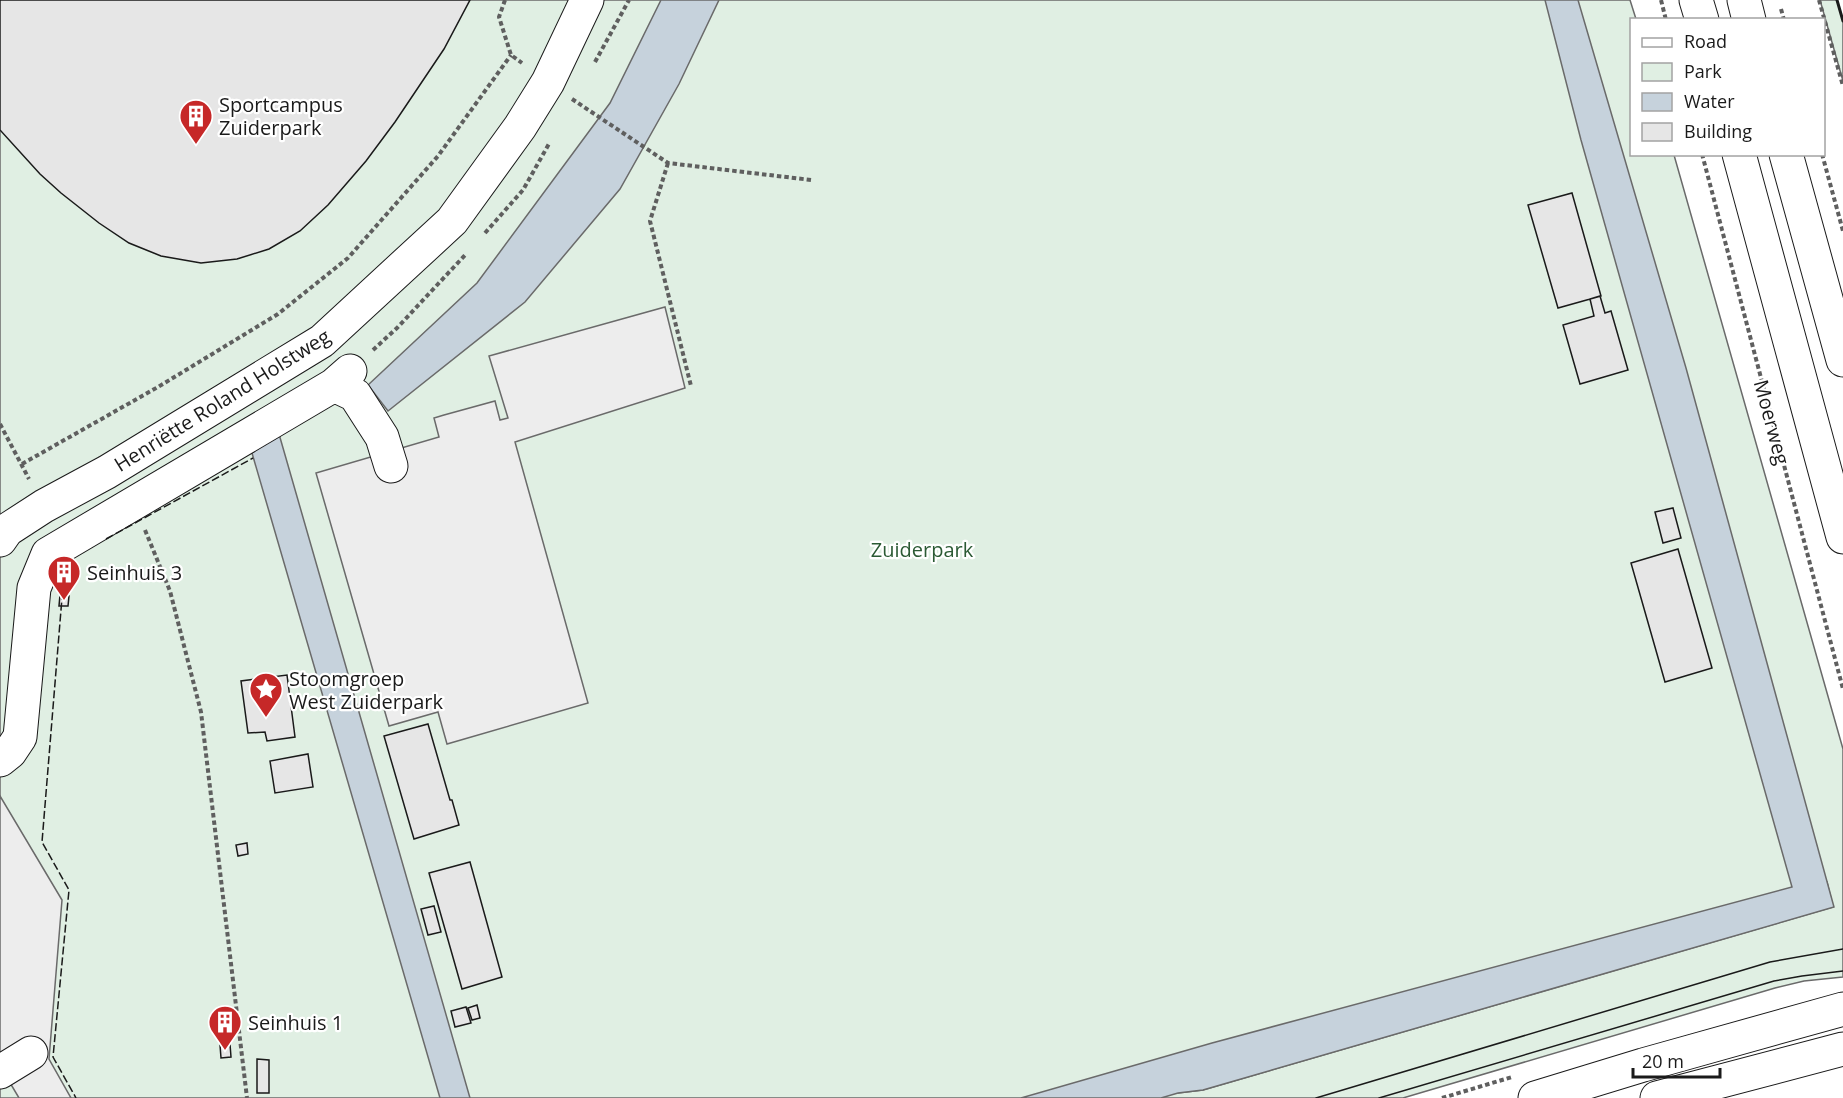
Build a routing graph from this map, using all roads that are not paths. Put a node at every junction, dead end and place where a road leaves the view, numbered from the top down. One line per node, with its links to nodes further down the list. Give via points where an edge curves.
1 (586, 0): 10 (street, Henriëtte Roland Holstweg, via 548,82 520,128 452,221 322,341)
2 (1696, 0): 4 (street)
3 (1744, 0): 5 (street)
4 (1701, 18)
5 (1748, 18)
6 (1739, 156): 11 (street, Moerweg)
7 (1787, 156): 8 (street)
8 (1843, 360)
9 (391, 466): 13 (street, via 382,437 342,378)
10 (44, 506): 12 (street, Henriëtte Roland Holstweg, via 8,530); 13 (street)
11 (1843, 537)
12 (0, 540)
13 (66, 544): 14 (street, via 48,554 34,588 20,737)
14 (0, 760)
15 (1843, 1009): 18 (street)
16 (1843, 1049): 21 (street)
17 (31, 1053): 19 (street)
18 (1643, 1065): 20 (street); 21 (street)
19 (0, 1072)
20 (1535, 1098)
21 (1657, 1098)

